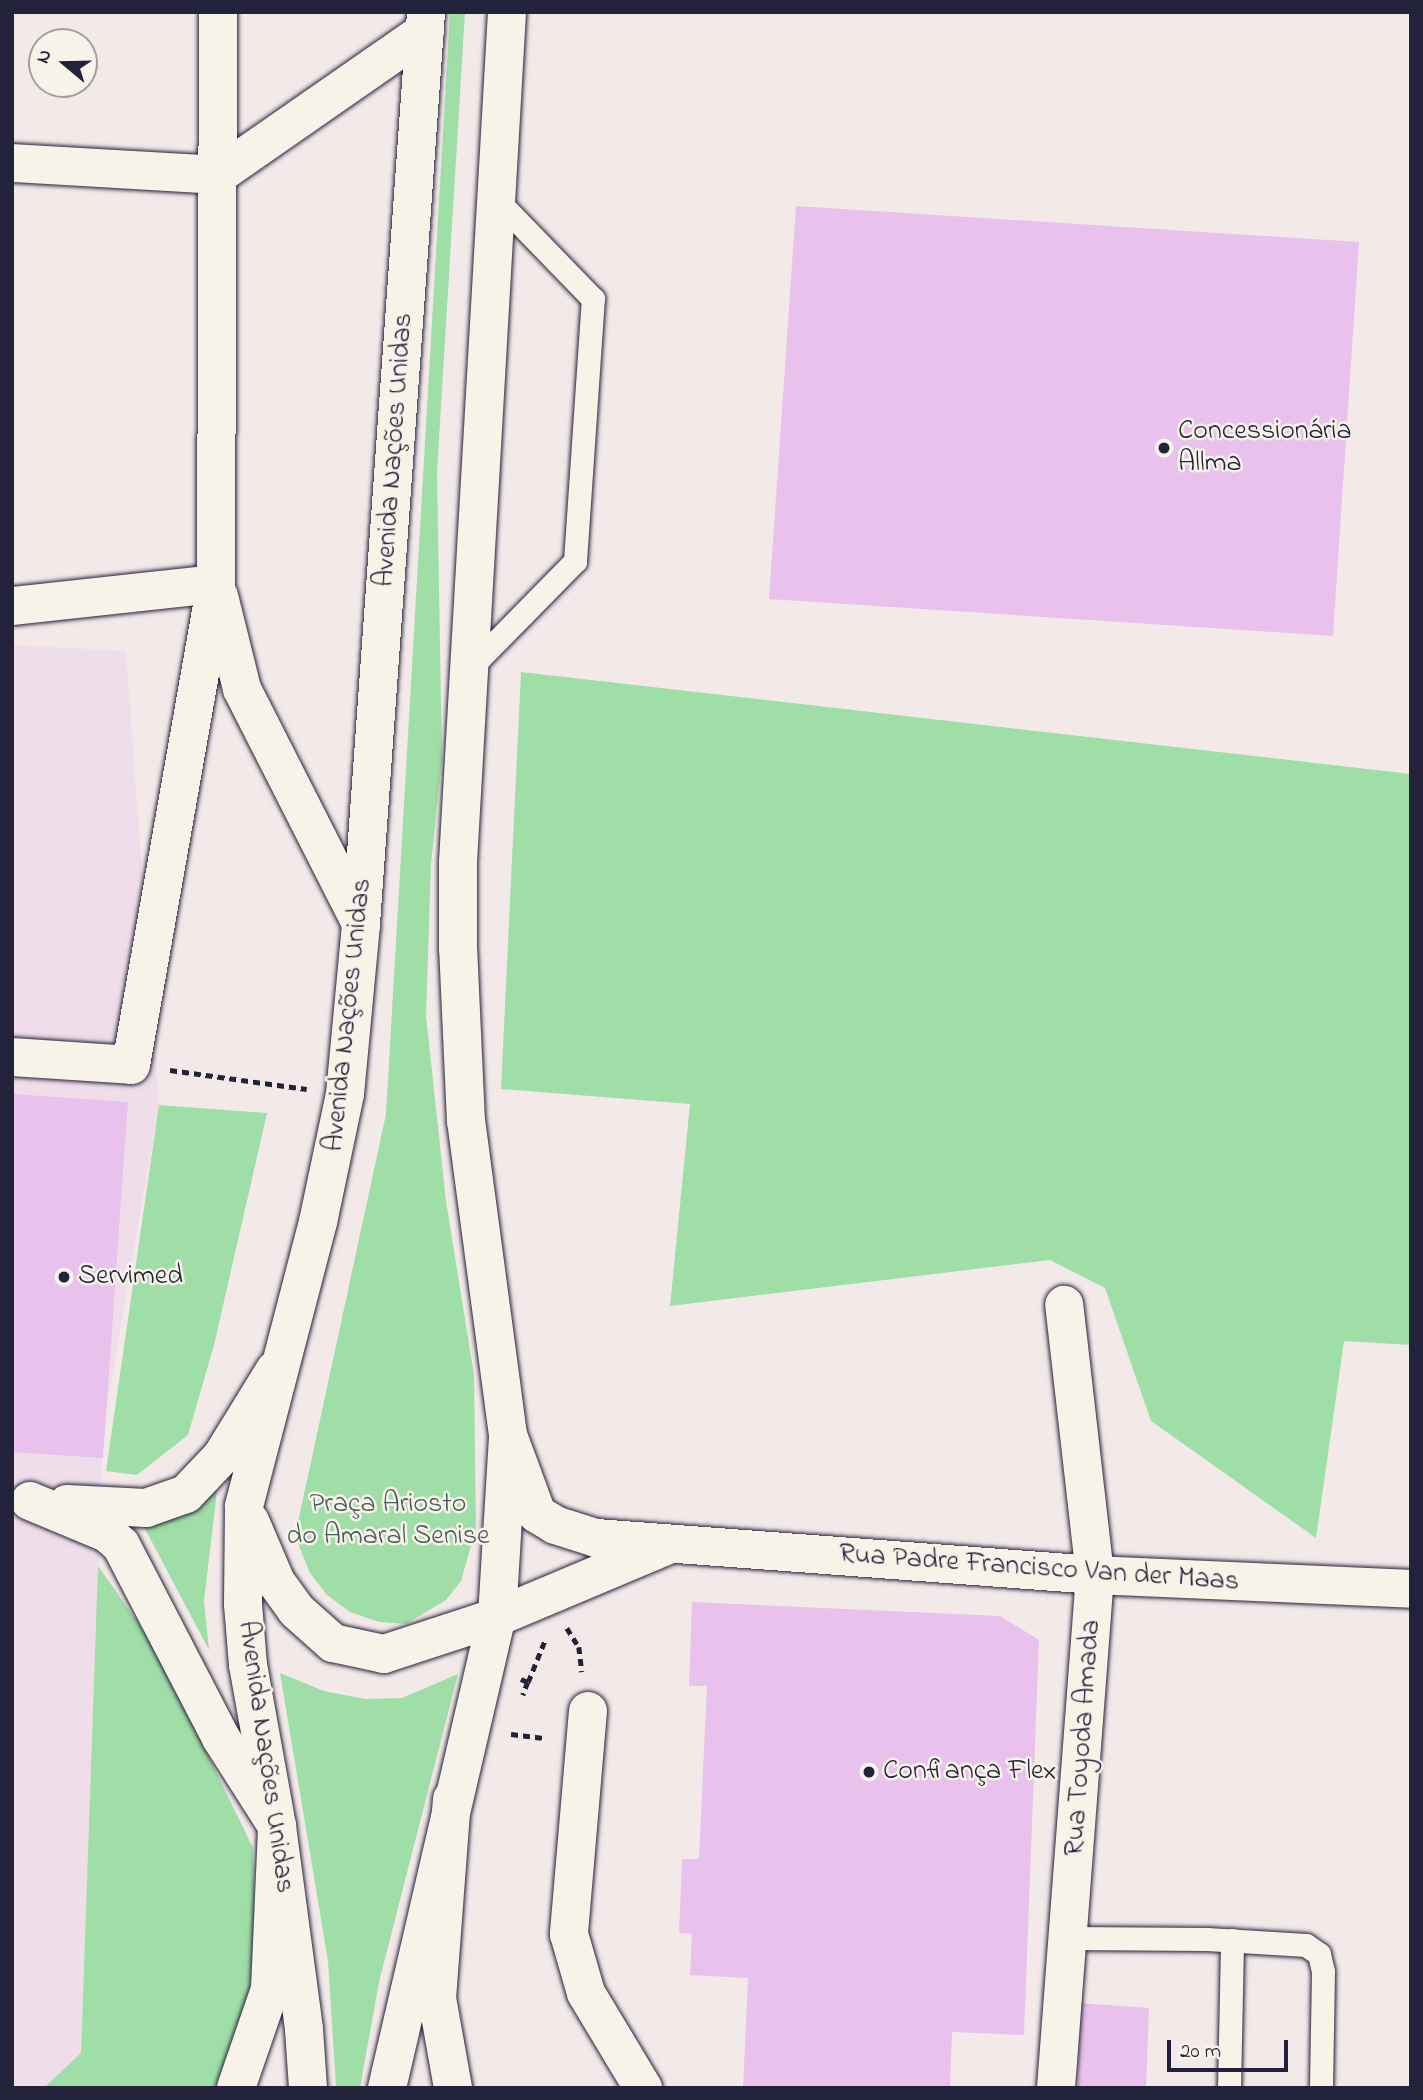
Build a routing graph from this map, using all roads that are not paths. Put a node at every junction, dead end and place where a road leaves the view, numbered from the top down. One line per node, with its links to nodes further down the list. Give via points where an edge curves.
1 (218, 12): 7 (main road)
2 (507, 12): 5 (main road)
3 (524, 12): 5 (main road)
4 (426, 22): 7 (main road); 12 (main road, Avenida Nações Unidas)
5 (501, 94): 8 (main road)
6 (12, 163): 7 (main road)
7 (218, 175): 9 (main road)
8 (495, 198): 11 (main road); 11 (lane, via 593,299 575,561)
9 (216, 584): 10 (main road); 12 (main road, via 242,689); 13 (main road, via 131,1065)
10 (12, 606)
11 (469, 669): 16 (main road, via 458,862 460,1043 466,1122)
12 (362, 924): 15 (main road, Avenida Nações Unidas, via 345,1094 332,1165)
13 (12, 1057)
14 (1065, 1305): 20 (main road, Rua Toyoda Amada)
15 (280, 1362): 17 (main road, via 222,1456 186,1494 146,1508); 18 (main road, Avenida Nações Unidas)
16 (508, 1435): 19 (main road, Rua Padre Francisco Van der Maas, via 537,1514 566,1530 596,1538); 22 (main road)
17 (21, 1501): 25 (main road, via 107,1533 121,1545 221,1738)
18 (244, 1506): 22 (main road, via 276,1581 296,1610 333,1643 384,1654); 25 (main road, Avenida Nações Unidas, via 248,1665)
19 (668, 1545): 20 (main road, Rua Padre Francisco Van der Maas); 22 (main road)
20 (1095, 1575): 21 (main road, Rua Padre Francisco Van der Maas); 26 (main road, Rua Toyoda Amada)
21 (1411, 1589)
22 (497, 1617): 24 (main road)
23 (587, 1726): 32 (main road, via 569,1934 586,1993)
24 (452, 1799): 30 (main road); 31 (main road, via 437,1998)
25 (276, 1826): 28 (main road, via 270,1989); 29 (main road, Avenida Nações Unidas)
26 (1070, 1938): 27 (lane); 33 (main road, Rua Toyoda Amada)
27 (1232, 1940): 34 (lane); 35 (lane, via 1299,1944 1319,1954 1323,1972)
28 (236, 2088)
29 (308, 2088)
30 (387, 2088)
31 (453, 2088)
32 (643, 2088)
33 (1056, 2088)
34 (1229, 2088)
35 (1321, 2088)

